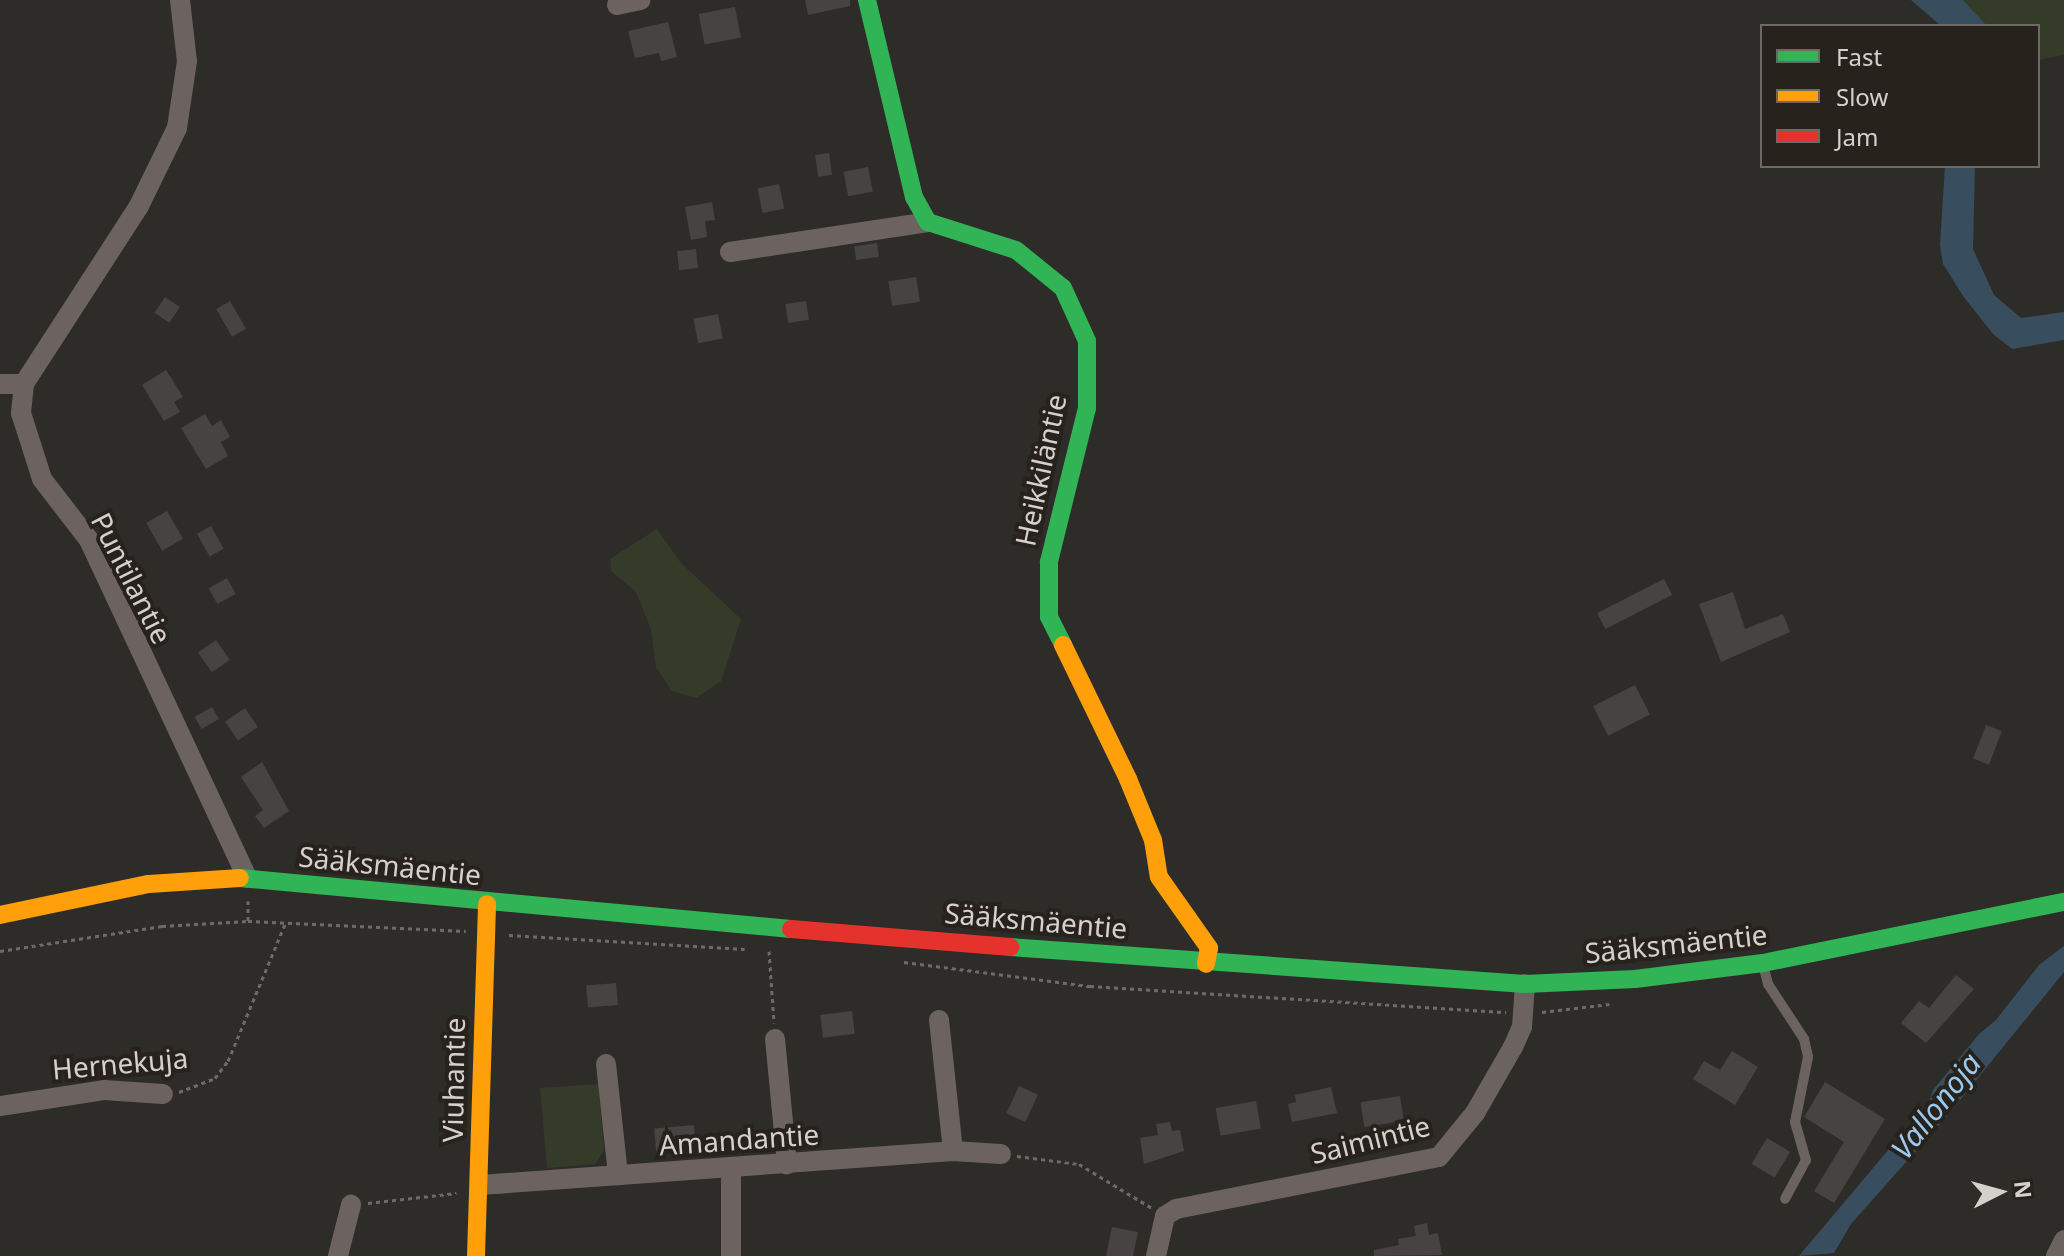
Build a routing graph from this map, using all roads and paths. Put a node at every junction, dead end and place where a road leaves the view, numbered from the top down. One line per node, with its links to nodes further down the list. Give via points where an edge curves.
1 (180, 0): 8 (street, via 187,61 177,128 132,218)
2 (640, 0): 4 (street)
3 (867, 0): 5 (street, via 914,197)
4 (617, 5)
5 (928, 222): 6 (street); 16 (street, Heikkiläntie, via 1016,250 1063,288 1087,341 1087,408 1049,562 1049,617 1128,779 1153,840 1159,877 1209,948)
6 (730, 252)
7 (0, 384): 8 (street)
8 (24, 384): 9 (street, Puntilantie, via 21,413 42,479 89,540)
9 (247, 878): 11 (street, Sääksmäentie); 12 (street, Sääksmäentie, via 149,884)
10 (2064, 902): 15 (street, Sääksmäentie)
11 (487, 904): 16 (street, Sääksmäentie); 28 (street, Viuhantie)
12 (0, 915)
13 (286, 922): 21 (path, Hernekuja, via 228,1061 200,1087)
14 (769, 950): 19 (path)
15 (1763, 963): 17 (street, Sääksmäentie, via 1635,979); 29 (lane, via 1768,984 1804,1039 1808,1057 1795,1122 1806,1160)
16 (1206, 964): 17 (street, Sääksmäentie)
17 (1525, 984): 31 (street, Saimintie, via 1522,1027 1513,1047 1475,1113 1439,1157 1176,1209)
18 (939, 1020): 23 (street)
19 (775, 1039): 25 (street)
20 (606, 1064): 27 (street)
21 (163, 1094): 22 (street, Hernekuja, via 91,1091)
22 (0, 1106)
23 (953, 1151): 24 (street, Amandantie); 25 (street, Amandantie)
24 (1001, 1154): 31 (path, via 1079,1164)
25 (787, 1164): 26 (street, Amandantie)
26 (731, 1169): 27 (street, Amandantie); 35 (street)
27 (618, 1175): 28 (street, Amandantie)
28 (480, 1188): 30 (path); 34 (street, Viuhantie)
29 (1785, 1199)
30 (351, 1205): 33 (street)
31 (1165, 1216): 36 (street)
32 (2064, 1240): 37 (street)
33 (338, 1256)
34 (476, 1256)
35 (731, 1256)
36 (1156, 1256)
37 (2056, 1256)

